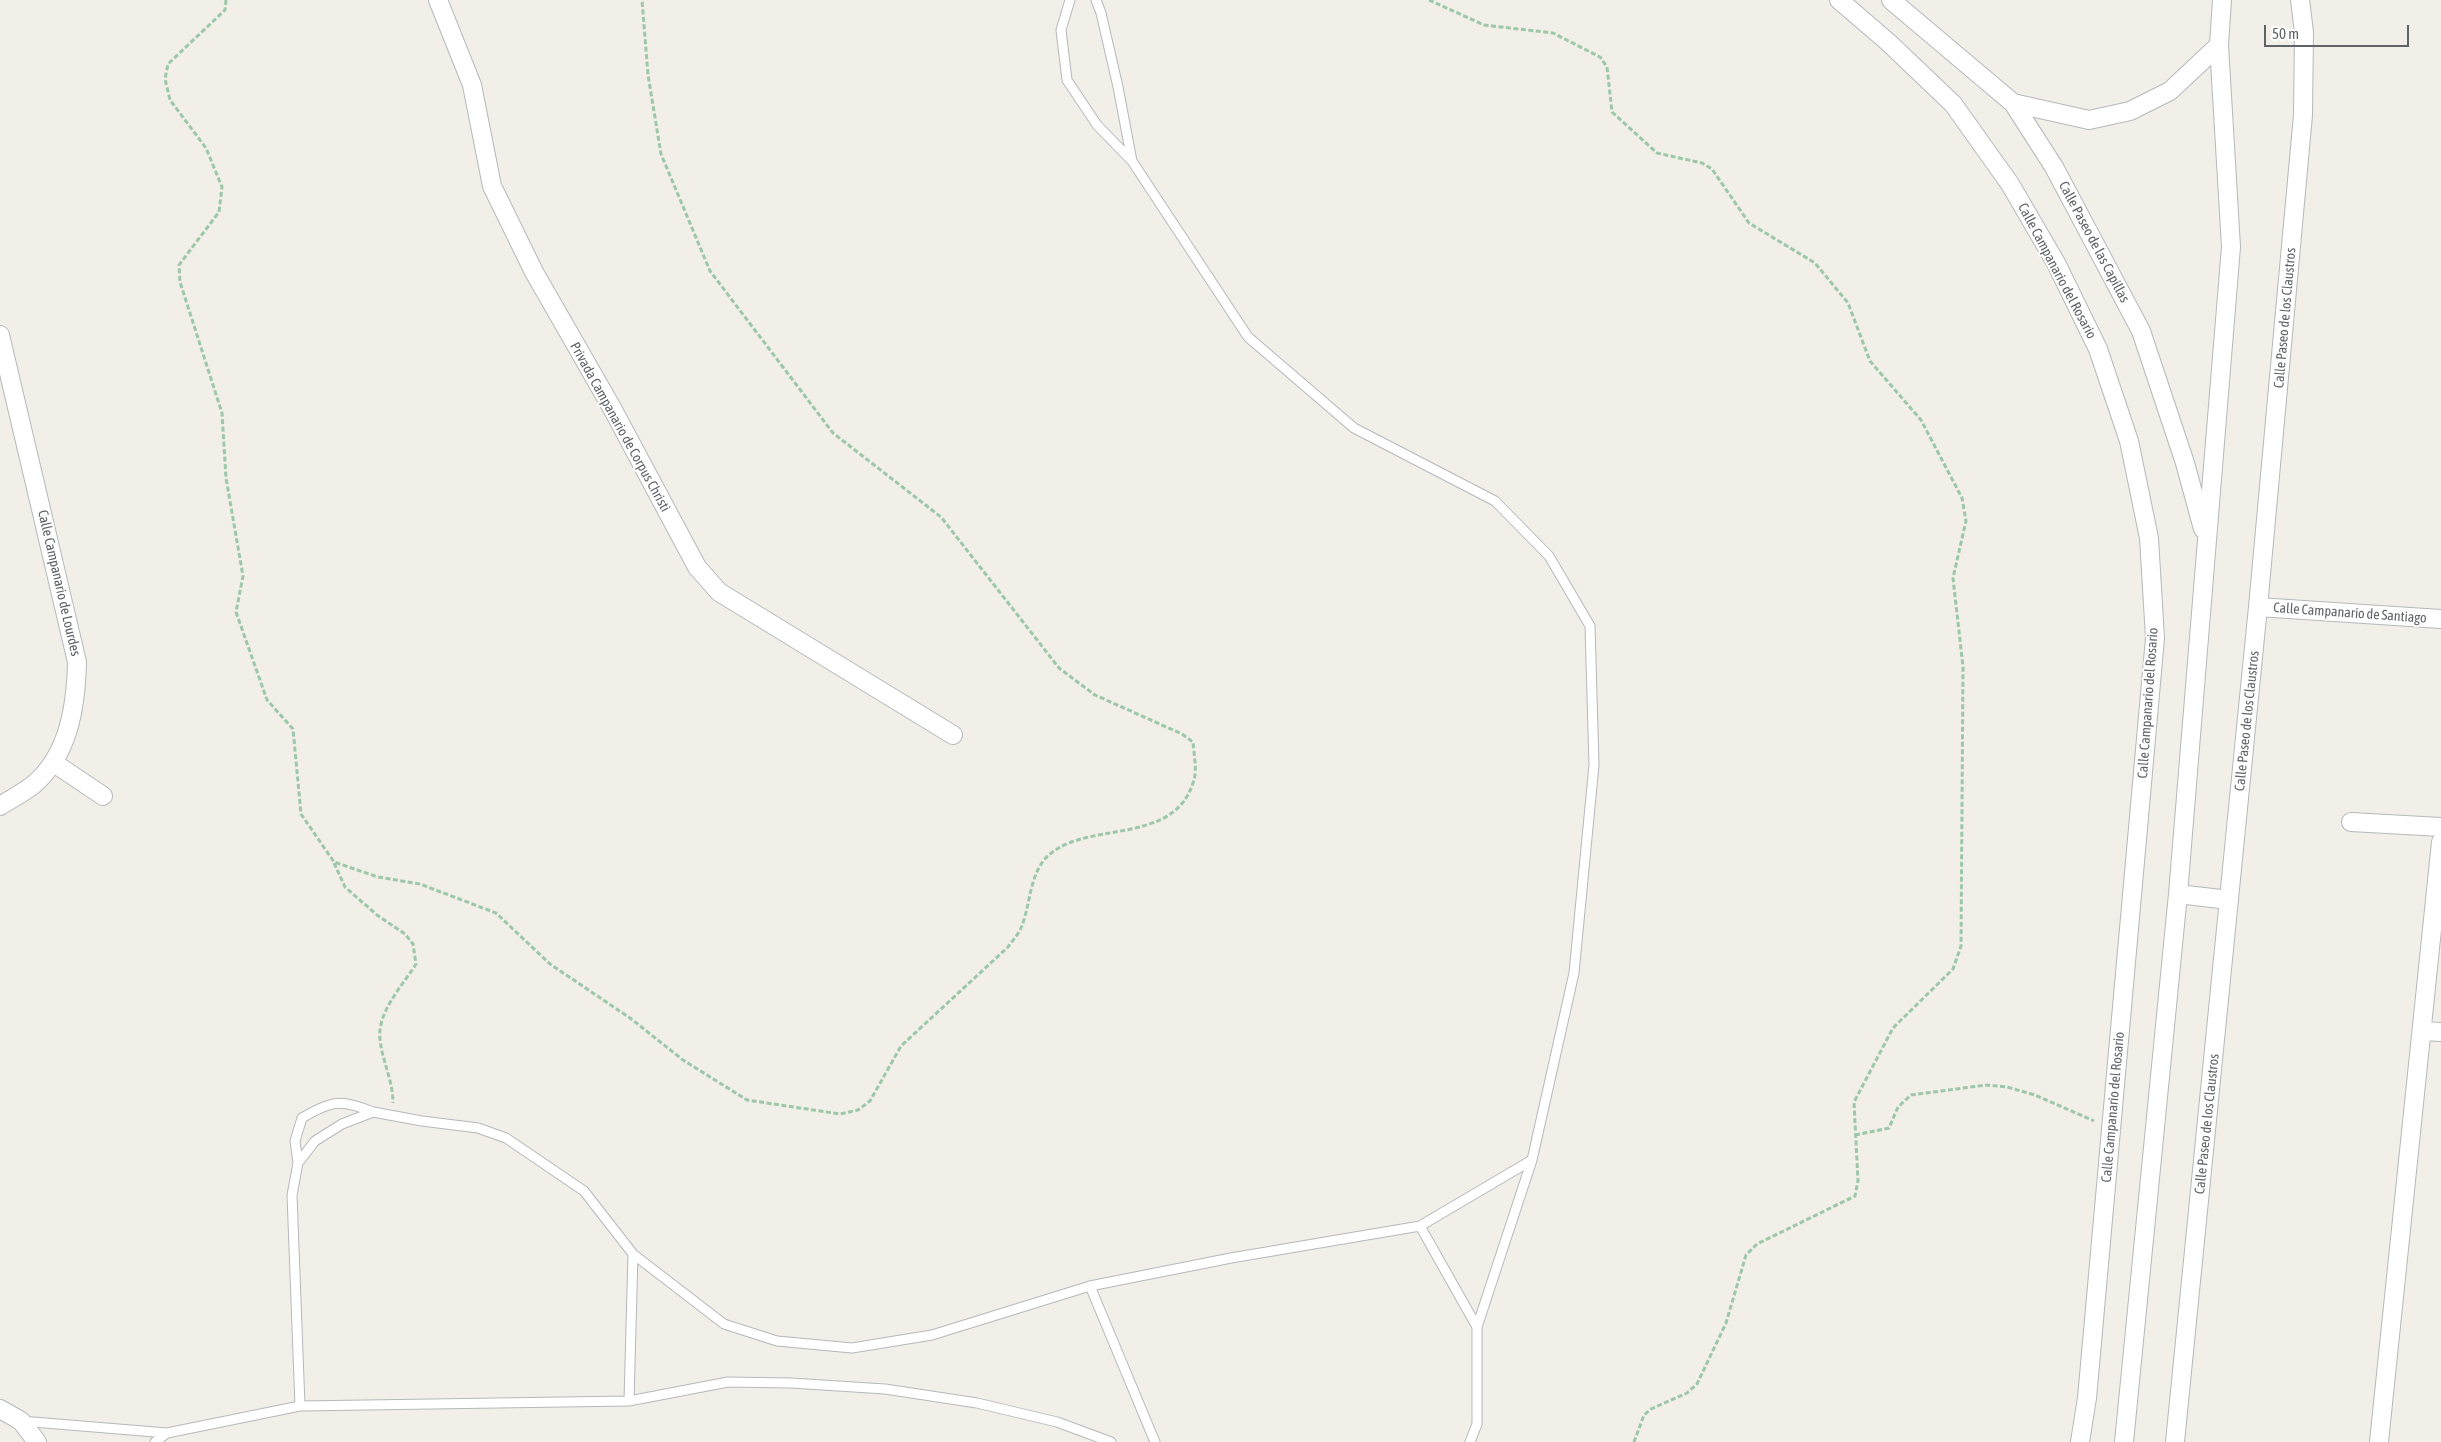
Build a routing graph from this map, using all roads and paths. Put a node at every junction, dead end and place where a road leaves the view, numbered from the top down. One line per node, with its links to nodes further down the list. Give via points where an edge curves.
1 (226, 0): 25 (path, via 225,10 168,64 165,79 170,100 206,148 222,186 219,212 179,266 180,282 222,413 226,478 243,576 236,612 267,700 294,729 301,814)
2 (438, 0): 18 (street, Privada Campanario de Corpus Christi, via 472,84 492,186 534,272 697,567 719,592)
3 (642, 0): 25 (path, via 648,75 661,154 710,271 833,433 941,517 1059,668 1095,695 1193,742 1194,779 1185,799 1162,821 1066,844 1044,860 1036,876 1021,929 1008,947 901,1046 870,1101 858,1110 840,1114 747,1100 683,1060 630,1018 550,964 496,913 420,884 378,877)
4 (1070, 0): 13 (lane, via 1061,30 1067,80 1097,125)
5 (1096, 0): 13 (lane)
6 (1429, 0): 33 (path, via 1484,25 1553,33 1600,57 1607,67 1612,112 1657,153 1702,163 1712,169 1749,223 1815,263 1848,303 1870,361 1920,420 1962,498 1966,521 1953,578 1963,667 1961,946 1953,969 1893,1028 1854,1102)
7 (1839, 0): 32 (street, Calle Campanario del Rosario, via 1953,104 2010,184 2056,263 2098,349 2129,441 2148,538 2155,638)
8 (1891, 0): 12 (street, Calle Paseo de las Capillas)
9 (2222, 0): 11 (street)
10 (2300, 0): 16 (street, Calle Paseo de los Claustros, via 2304,32 2303,115)
11 (2219, 45): 12 (street, via 2170,91 2130,111 2089,120); 15 (street, via 2231,248)
12 (2014, 103): 15 (street, Calle Paseo de las Capillas, via 2054,167 2141,330 2185,463)
13 (1132, 161): 34 (lane, via 1248,337 1354,428 1495,501 1549,556 1590,626 1594,765 1574,973)
14 (0, 335): 19 (street, Calle Campanario de Lourdes, via 77,662 71,722)
15 (2206, 542): 26 (street)
16 (2258, 607): 17 (street, Calle Campanario de Santiago); 27 (street, Calle Paseo de los Claustros)
17 (2441, 619)
18 (953, 735)
19 (54, 762): 20 (street); 21 (street, Calle Campanario de Lourdes, via 33,785)
20 (104, 796)
21 (0, 806)
22 (2351, 822): 23 (street)
23 (2441, 827)
24 (2441, 842): 28 (street)
25 (334, 862): 31 (path, via 345,887 405,934 413,944 416,964 384,1014 379,1038 391,1078)
26 (2178, 894): 27 (street); 52 (street)
27 (2229, 900): 53 (street, Calle Paseo de los Claustros)
28 (2422, 1031): 29 (street); 54 (street)
29 (2441, 1032)
30 (373, 1112): 31 (lane); 35 (lane, via 342,1124 315,1141); 35 (lane, via 352,1103 325,1104 302,1118 295,1141)
31 (394, 1116): 37 (lane, via 478,1128 506,1138 584,1191)
32 (2111, 1128): 33 (path, via 2035,1095 1986,1085 1911,1095 1898,1107 1889,1128); 51 (street, Calle Campanario del Rosario, via 2087,1398)
33 (1855, 1135): 50 (path, via 1858,1181 1855,1196 1757,1244 1746,1255 1726,1323 1697,1384 1688,1393 1651,1408 1644,1415)
34 (1532, 1160): 36 (lane); 39 (lane)
35 (298, 1162): 41 (lane, via 292,1195)
36 (1420, 1226): 38 (lane); 39 (lane)
37 (633, 1254): 38 (lane, via 724,1324 777,1341 852,1348 932,1335); 40 (lane)
38 (1090, 1286): 48 (lane)
39 (1477, 1327): 49 (lane, via 1478,1424)
40 (629, 1401): 41 (lane); 47 (lane, via 728,1382 791,1382 885,1389 977,1403 1057,1422)
41 (300, 1406): 44 (lane)
42 (0, 1409): 43 (street)
43 (21, 1421): 44 (lane); 45 (street)
44 (167, 1433): 46 (lane)
45 (37, 1442)
46 (155, 1442)
47 (1111, 1442)
48 (1155, 1442)
49 (1470, 1442)
50 (1634, 1442)
51 (2080, 1442)
52 (2124, 1442)
53 (2175, 1442)
54 (2379, 1442)

